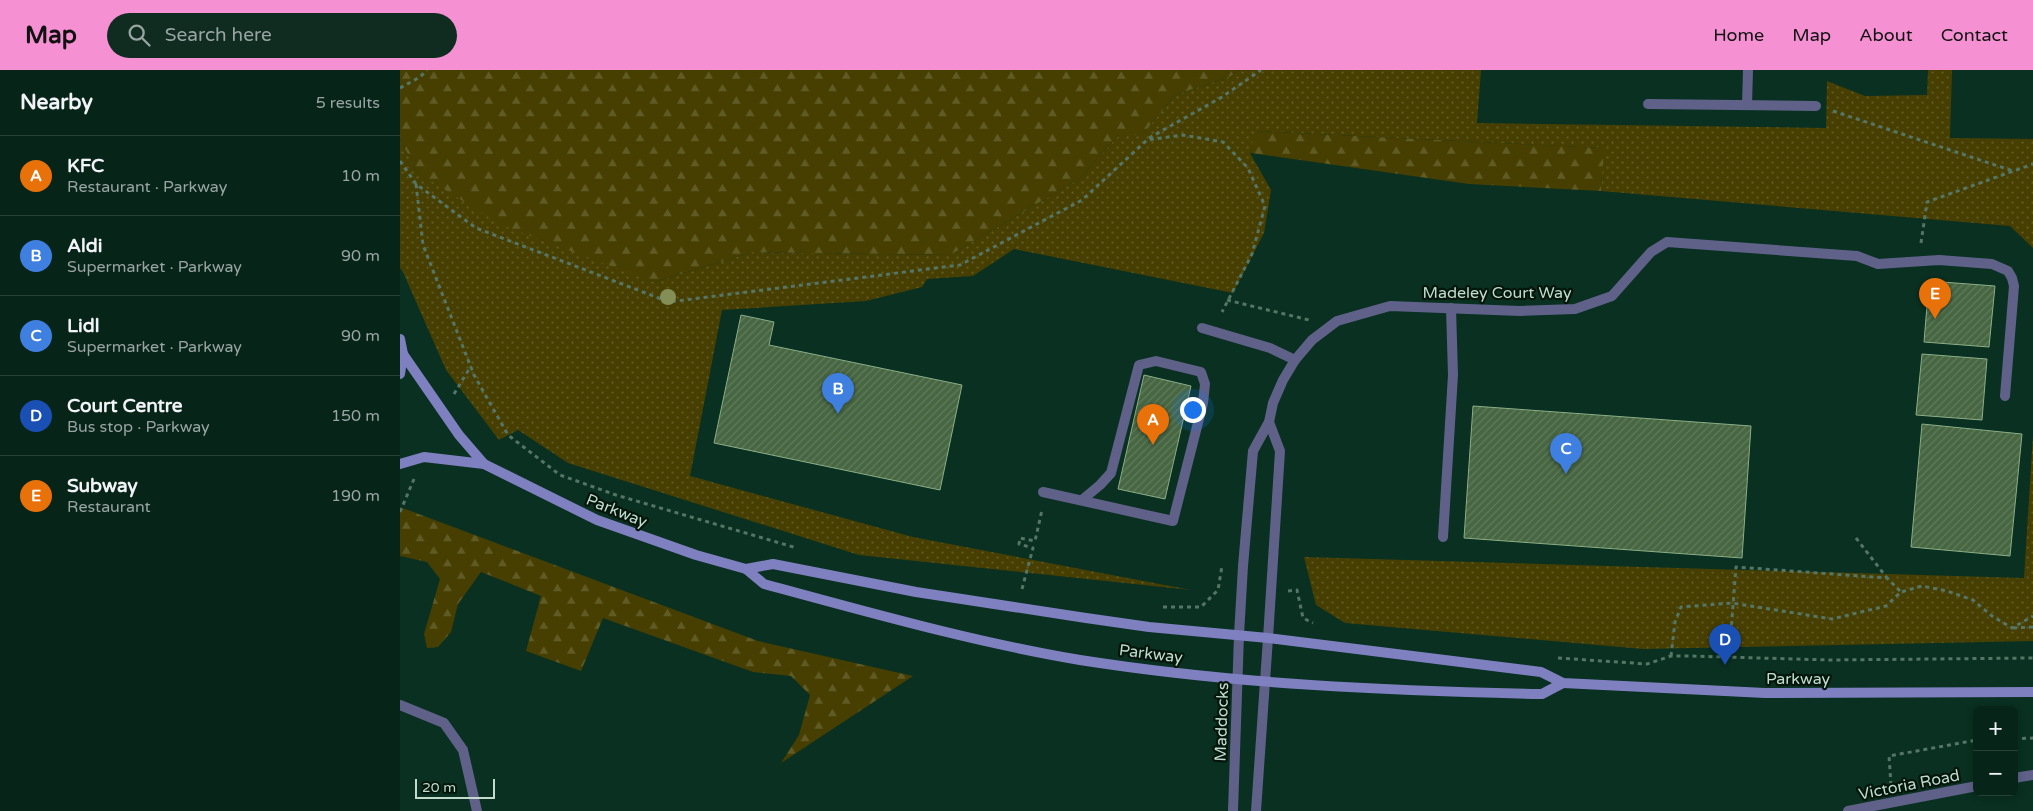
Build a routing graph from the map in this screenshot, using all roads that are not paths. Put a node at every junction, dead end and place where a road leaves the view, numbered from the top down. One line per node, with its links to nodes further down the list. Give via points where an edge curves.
1 (1748, 70): 3 (street)
2 (1648, 104): 3 (street)
3 (1747, 105): 4 (street)
4 (1816, 106)
5 (1451, 308): 9 (street, Madeley Court Way, via 1390,306 1337,321 1312,340); 11 (street, Madeley Court Way, via 1575,309 1612,296 1651,252 1667,242 1857,256 1878,264 1958,260 1992,264 2001,267 2012,278 2014,286); 17 (street, via 1453,375)
6 (1202, 328): 9 (street, via 1270,348)
7 (400, 339): 8 (street)
8 (403, 354): 10 (street); 14 (street, Parkway, via 459,436)
9 (1295, 360): 12 (street, Madeley Court Way, via 1273,403)
10 (400, 374)
11 (2005, 396)
12 (1269, 422): 19 (street, Maddocks, via 1254,451); 20 (street, via 1280,451)
13 (400, 464): 14 (street, Parkway, via 424,457)
14 (484, 464): 18 (street, Parkway, via 597,520)
15 (1045, 492): 16 (street)
16 (1082, 500): 16 (street, via 1173,521 1203,403 1205,384 1201,372 1156,361 1139,365 1111,473)
17 (1443, 537)
18 (746, 569): 19 (street, Parkway, via 773,564 953,599 1140,626); 21 (street, Parkway, via 764,584 974,638 1080,660)
19 (1239, 635): 20 (street, Parkway); 21 (street, Maddocks)
20 (1268, 638): 22 (street); 23 (street, Parkway, via 1540,672)
21 (1237, 679): 22 (street, Parkway); 31 (street, Maddocks)
22 (1265, 682): 23 (street, Parkway, via 1336,688 1542,694); 32 (street)
23 (1563, 683): 24 (street, Parkway, via 1765,693)
24 (2033, 692)
25 (400, 704): 30 (street, via 444,723 463,750)
26 (2033, 775): 27 (street)
27 (2018, 777)
28 (1973, 787): 29 (street, Victoria Road)
29 (1880, 808): 33 (street, Victoria Road)
30 (477, 811)
31 (1232, 811)
32 (1256, 811)
33 (1848, 811)

